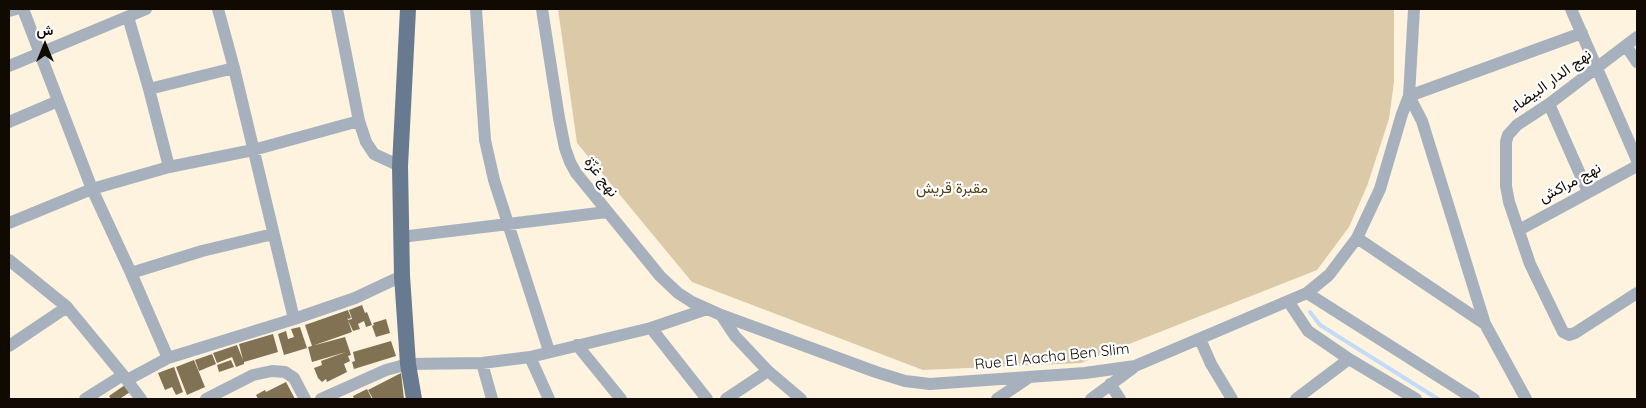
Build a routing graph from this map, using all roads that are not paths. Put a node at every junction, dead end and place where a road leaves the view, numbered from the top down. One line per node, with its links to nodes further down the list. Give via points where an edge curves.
1 (16, 9): 11 (street)
2 (23, 9): 16 (street)
3 (146, 9): 12 (street)
4 (218, 9): 20 (street)
5 (337, 9): 25 (street)
6 (408, 9): 29 (main road)
7 (476, 9): 36 (street, via 485,140)
8 (542, 9): 34 (street, نهج غزّة, via 565,148 576,173)
9 (1414, 9): 22 (street)
10 (1571, 9): 13 (street)
11 (9, 11)
12 (128, 17): 16 (street); 21 (street)
13 (1582, 33): 19 (street); 22 (street)
14 (1637, 37): 15 (street, نهج الدار البيضاء)
15 (1626, 46): 17 (street); 19 (street, نهج الدار البيضاء)
16 (40, 52): 18 (street); 23 (street)
17 (1637, 62)
18 (9, 66)
19 (1597, 67): 24 (street, نهج الدار البيضاء); 28 (street)
20 (234, 68): 21 (street); 27 (street)
21 (149, 89): 31 (street)
22 (1409, 96): 40 (street, Rue El Aacha Ben Slim, via 1380,189); 51 (street, via 1422,121)
23 (58, 101): 26 (street); 32 (street)
24 (1549, 104): 33 (street); 37 (street, نهج الدار البيضاء, via 1517,125 1506,142 1506,186)
25 (359, 121): 27 (street); 29 (street, via 374,154)
26 (9, 122)
27 (253, 150): 31 (street); 38 (street)
28 (1637, 160)
29 (400, 166): 39 (main road)
30 (1637, 166): 33 (street, نهج مراكش)
31 (168, 167): 32 (street)
32 (92, 189): 35 (street); 42 (street)
33 (1588, 192): 37 (street, نهج مراكش)
34 (607, 212): 36 (street); 48 (street, نهج غزّة, via 660,276 678,293)
35 (9, 223)
36 (508, 225): 39 (street); 56 (street)
37 (1519, 230): 45 (street, نهج الدار البيضاء, via 1530,264 1563,332 1575,333)
38 (272, 234): 42 (street); 50 (street)
39 (401, 238): 43 (main road)
40 (1357, 238): 44 (street, Rue El Aacha Ben Slim, via 1329,275); 51 (street)
41 (9, 260): 47 (street)
42 (131, 273): 58 (street)
43 (402, 276): 50 (street, via 354,298); 61 (main road)
44 (1307, 292): 46 (street, Rue El Aacha Ben Slim); 85 (street)
45 (1637, 292)
46 (1288, 301): 53 (street, Rue El Aacha Ben Slim); 59 (street, via 1308,331)
47 (67, 307): 55 (street); 64 (street)
48 (707, 309): 49 (street, نهج غزّة); 52 (street)
49 (721, 315): 63 (street, via 735,336); 65 (street, Rue El Aacha Ben Slim, via 905,381 930,384)
50 (294, 319): 58 (street)
51 (1485, 324): 86 (street)
52 (651, 328): 54 (street); 76 (street)
53 (1200, 339): 62 (street, Rue El Aacha Ben Slim); 82 (street)
54 (577, 344): 56 (street); 75 (street)
55 (9, 346)
56 (549, 351): 57 (street)
57 (530, 357): 60 (street); 74 (street)
58 (168, 358): 64 (street)
59 (1349, 359): 83 (street); 84 (street)
60 (482, 363): 61 (street); 73 (street)
61 (408, 364): 71 (street, via 386,370); 72 (main road)
62 (1135, 366): 65 (street, Rue El Aacha Ben Slim); 66 (street)
63 (768, 371): 77 (street); 78 (street)
64 (125, 378): 67 (street); 68 (street)
65 (1028, 378): 79 (street)
66 (1110, 384): 80 (street); 81 (street)
67 (85, 399)
68 (141, 399)
69 (206, 399): 70 (street, via 253,375 272,371 285,372 294,378)
70 (305, 399)
71 (321, 399)
72 (413, 399)
73 (492, 399)
74 (550, 399)
75 (621, 399)
76 (707, 399)
77 (726, 399)
78 (801, 399)
79 (997, 399)
80 (1091, 399)
81 (1120, 399)
82 (1232, 399)
83 (1296, 399)
84 (1416, 399)
85 (1474, 399)
86 (1526, 399)

